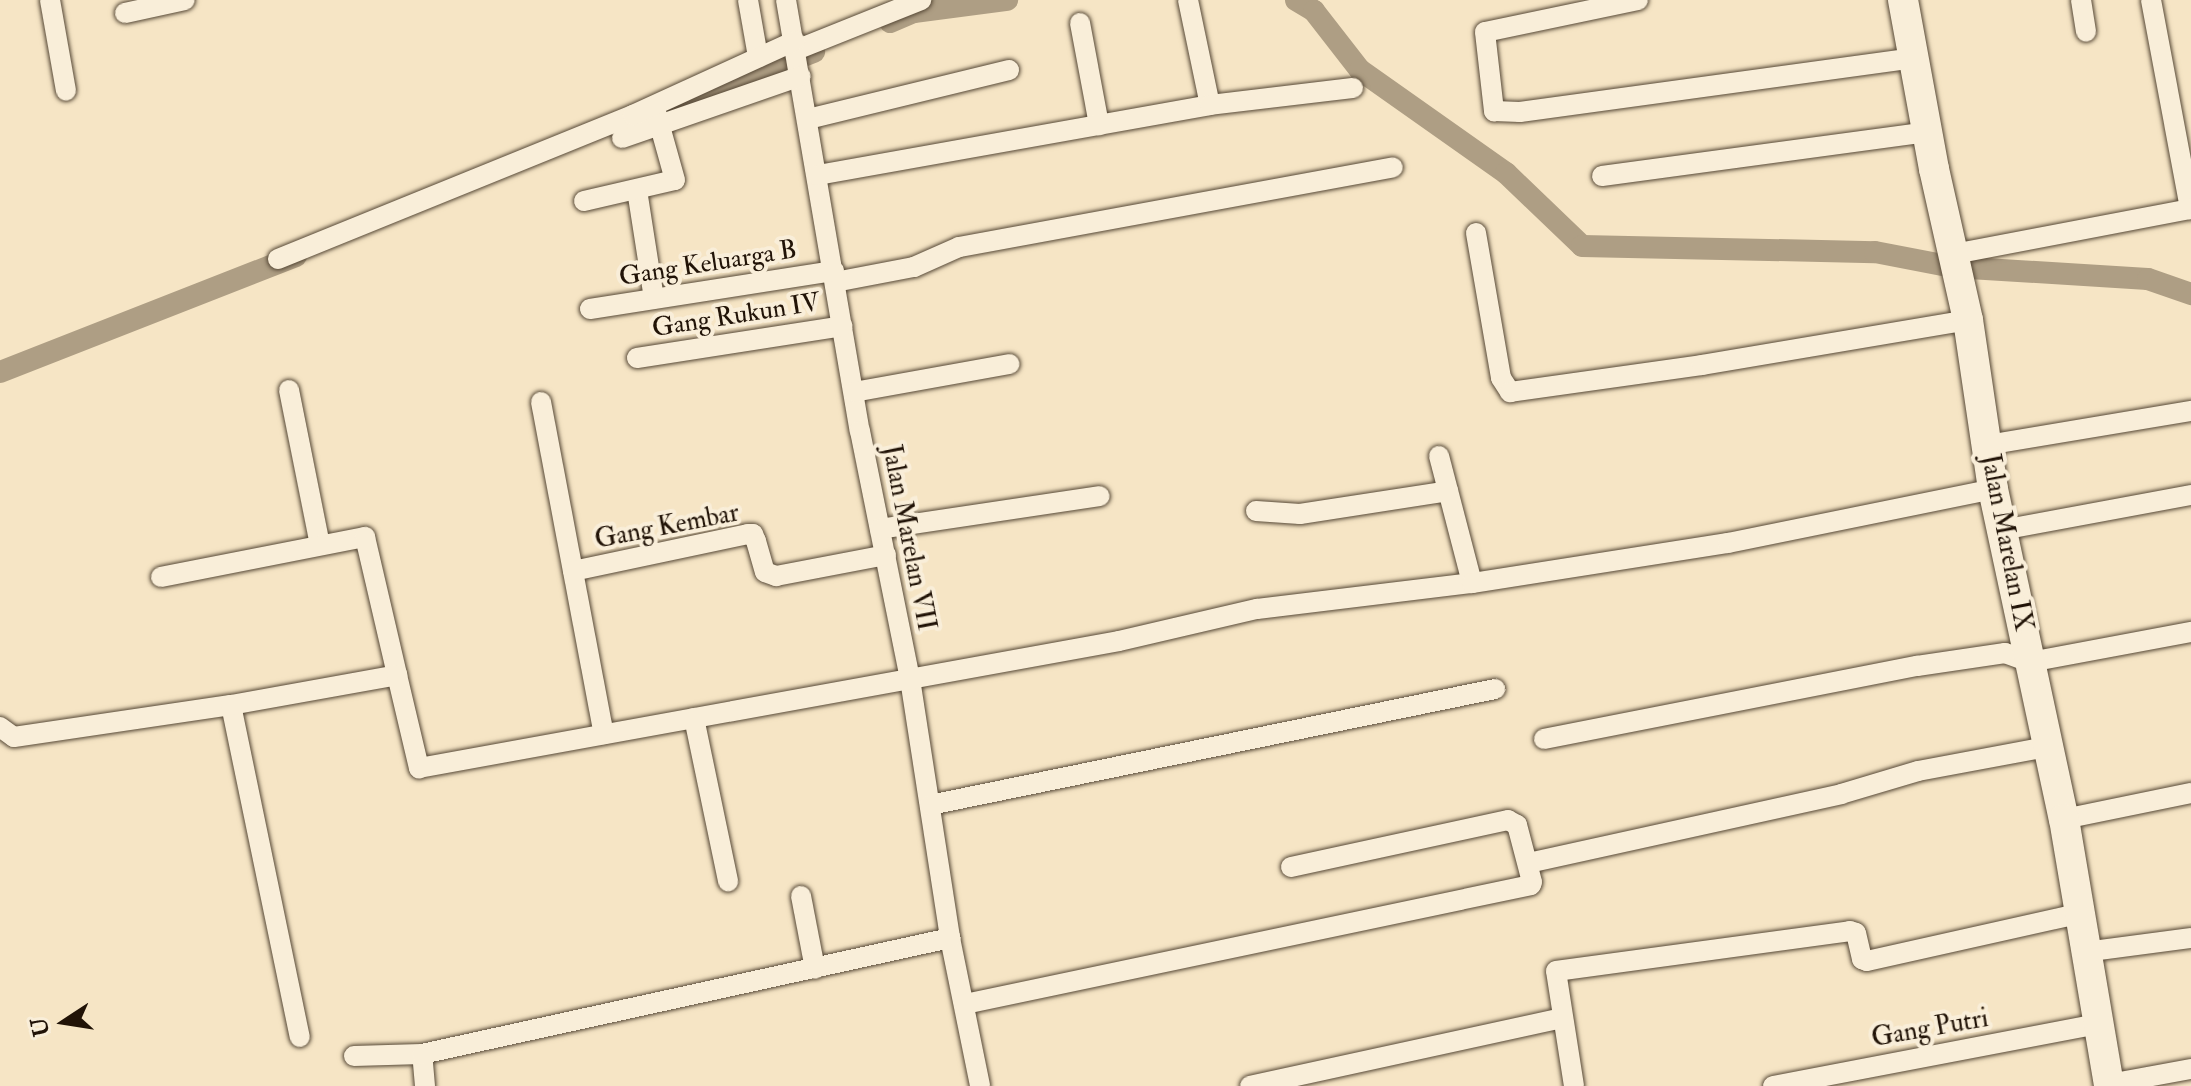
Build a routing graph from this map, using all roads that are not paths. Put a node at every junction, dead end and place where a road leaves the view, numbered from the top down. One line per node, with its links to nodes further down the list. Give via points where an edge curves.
1 (50, 0): 19 (street)
2 (185, 0): 11 (street)
3 (748, 0): 14 (street)
4 (786, 0): 15 (street, Jalan Marelan VII)
5 (921, 0): 15 (street)
6 (1188, 0): 20 (street)
7 (1638, 0): 16 (street, via 1485,32 1494,111 1520,112)
8 (1903, 0): 16 (main road, Jalan Marelan IX)
9 (2081, 0): 13 (street)
10 (2151, 0): 31 (street)
11 (125, 13)
12 (1080, 23): 23 (street)
13 (2086, 32)
14 (758, 57): 15 (street); 21 (street)
15 (798, 58): 21 (street); 22 (street, Jalan Marelan VII)
16 (1914, 58): 24 (main road, Jalan Marelan IX)
17 (1009, 70): 22 (street)
18 (1353, 88): 20 (street)
19 (66, 91)
20 (1210, 105): 23 (street)
21 (657, 115): 25 (street); 29 (street, via 675,180); 33 (street)
22 (808, 119): 27 (street, Jalan Marelan VII)
23 (1099, 125): 27 (street)
24 (1927, 132): 28 (street); 34 (main road, Jalan Marelan IX)
25 (622, 138)
26 (1393, 167): 35 (street, Gang Keluarga B, via 959,247 914,267)
27 (818, 175): 35 (street, Jalan Marelan VII)
28 (1602, 176)
29 (637, 190): 30 (street); 36 (street)
30 (584, 201)
31 (2191, 209): 34 (street)
32 (1476, 233): 38 (street, via 1501,378 1510,392)
33 (278, 259)
34 (1957, 268): 38 (main road, Jalan Marelan IX)
35 (835, 276): 36 (street, Gang Keluarga B); 39 (street, Jalan Marelan VII)
36 (654, 299): 37 (street, Gang Keluarga B)
37 (590, 309)
38 (1968, 320): 46 (main road, Jalan Marelan IX)
39 (843, 326): 40 (street, Gang Rukun IV); 43 (street, Jalan Marelan VII)
40 (637, 358)
41 (1009, 364): 43 (street)
42 (289, 390): 55 (street)
43 (854, 392): 53 (street, Jalan Marelan VII)
44 (541, 402): 57 (street)
45 (2191, 411): 46 (street)
46 (1987, 445): 48 (main road, Jalan Marelan IX)
47 (1439, 456): 49 (street)
48 (1993, 489): 54 (main road, Jalan Marelan IX); 59 (street, via 1806,530)
49 (1448, 491): 52 (street, via 1300,514); 59 (street)
50 (2191, 495): 54 (street)
51 (1100, 496): 53 (street)
52 (1256, 511)
53 (880, 529): 56 (street, Jalan Marelan VII)
54 (2002, 530): 61 (main road, Jalan Marelan IX)
55 (320, 545): 58 (street); 62 (street, via 365,537)
56 (886, 555): 57 (street, Gang Kembar, via 776,576 765,572 753,534 748,534); 63 (street, Jalan Marelan VII)
57 (573, 571): 68 (street)
58 (161, 577)
59 (1472, 583): 63 (street, via 1257,609 1119,641)
60 (2191, 632): 61 (street)
61 (2030, 662): 69 (street, via 2005,653 1917,666); 70 (main road, Jalan Marelan IX)
62 (397, 675): 65 (street); 68 (street, via 419,768)
63 (910, 679): 66 (street); 72 (street, Jalan Marelan VII)
64 (1495, 689): 72 (street)
65 (231, 705): 67 (street, via 14,737); 86 (street)
66 (694, 718): 68 (street); 76 (street)
67 (0, 727)
68 (604, 734)
69 (1544, 739)
70 (2046, 747): 73 (main road, Jalan Marelan IX); 74 (street, via 1918,771 1841,794)
71 (2191, 793): 73 (street)
72 (930, 805): 79 (street, Jalan Marelan VII)
73 (2064, 819): 78 (main road, Jalan Marelan IX)
74 (1528, 863): 75 (street, via 1517,825 1508,820); 83 (street, via 1531,885)
75 (1291, 867)
76 (728, 881)
77 (801, 896): 82 (street)
78 (2078, 914): 81 (main road, Jalan Marelan IX); 84 (street, via 1867,961 1856,933 1850,931 1556,971)
79 (950, 938): 82 (street); 83 (street, Jalan Marelan VII)
80 (2191, 938): 81 (street)
81 (2084, 952): 85 (main road, Jalan Marelan IX)
82 (815, 969): 87 (street)
83 (965, 1004): 93 (street, Jalan Marelan VII)
84 (1562, 1018): 90 (street); 94 (street)
85 (2097, 1024): 91 (main road, Jalan Marelan IX); 95 (street, Gang Putri)
86 (300, 1037)
87 (422, 1054): 88 (street); 92 (street)
88 (354, 1056)
89 (2191, 1069): 91 (street)
90 (1569, 1085)
91 (2109, 1085)
92 (425, 1086)
93 (980, 1086)
94 (1250, 1086)
95 (1773, 1086)

